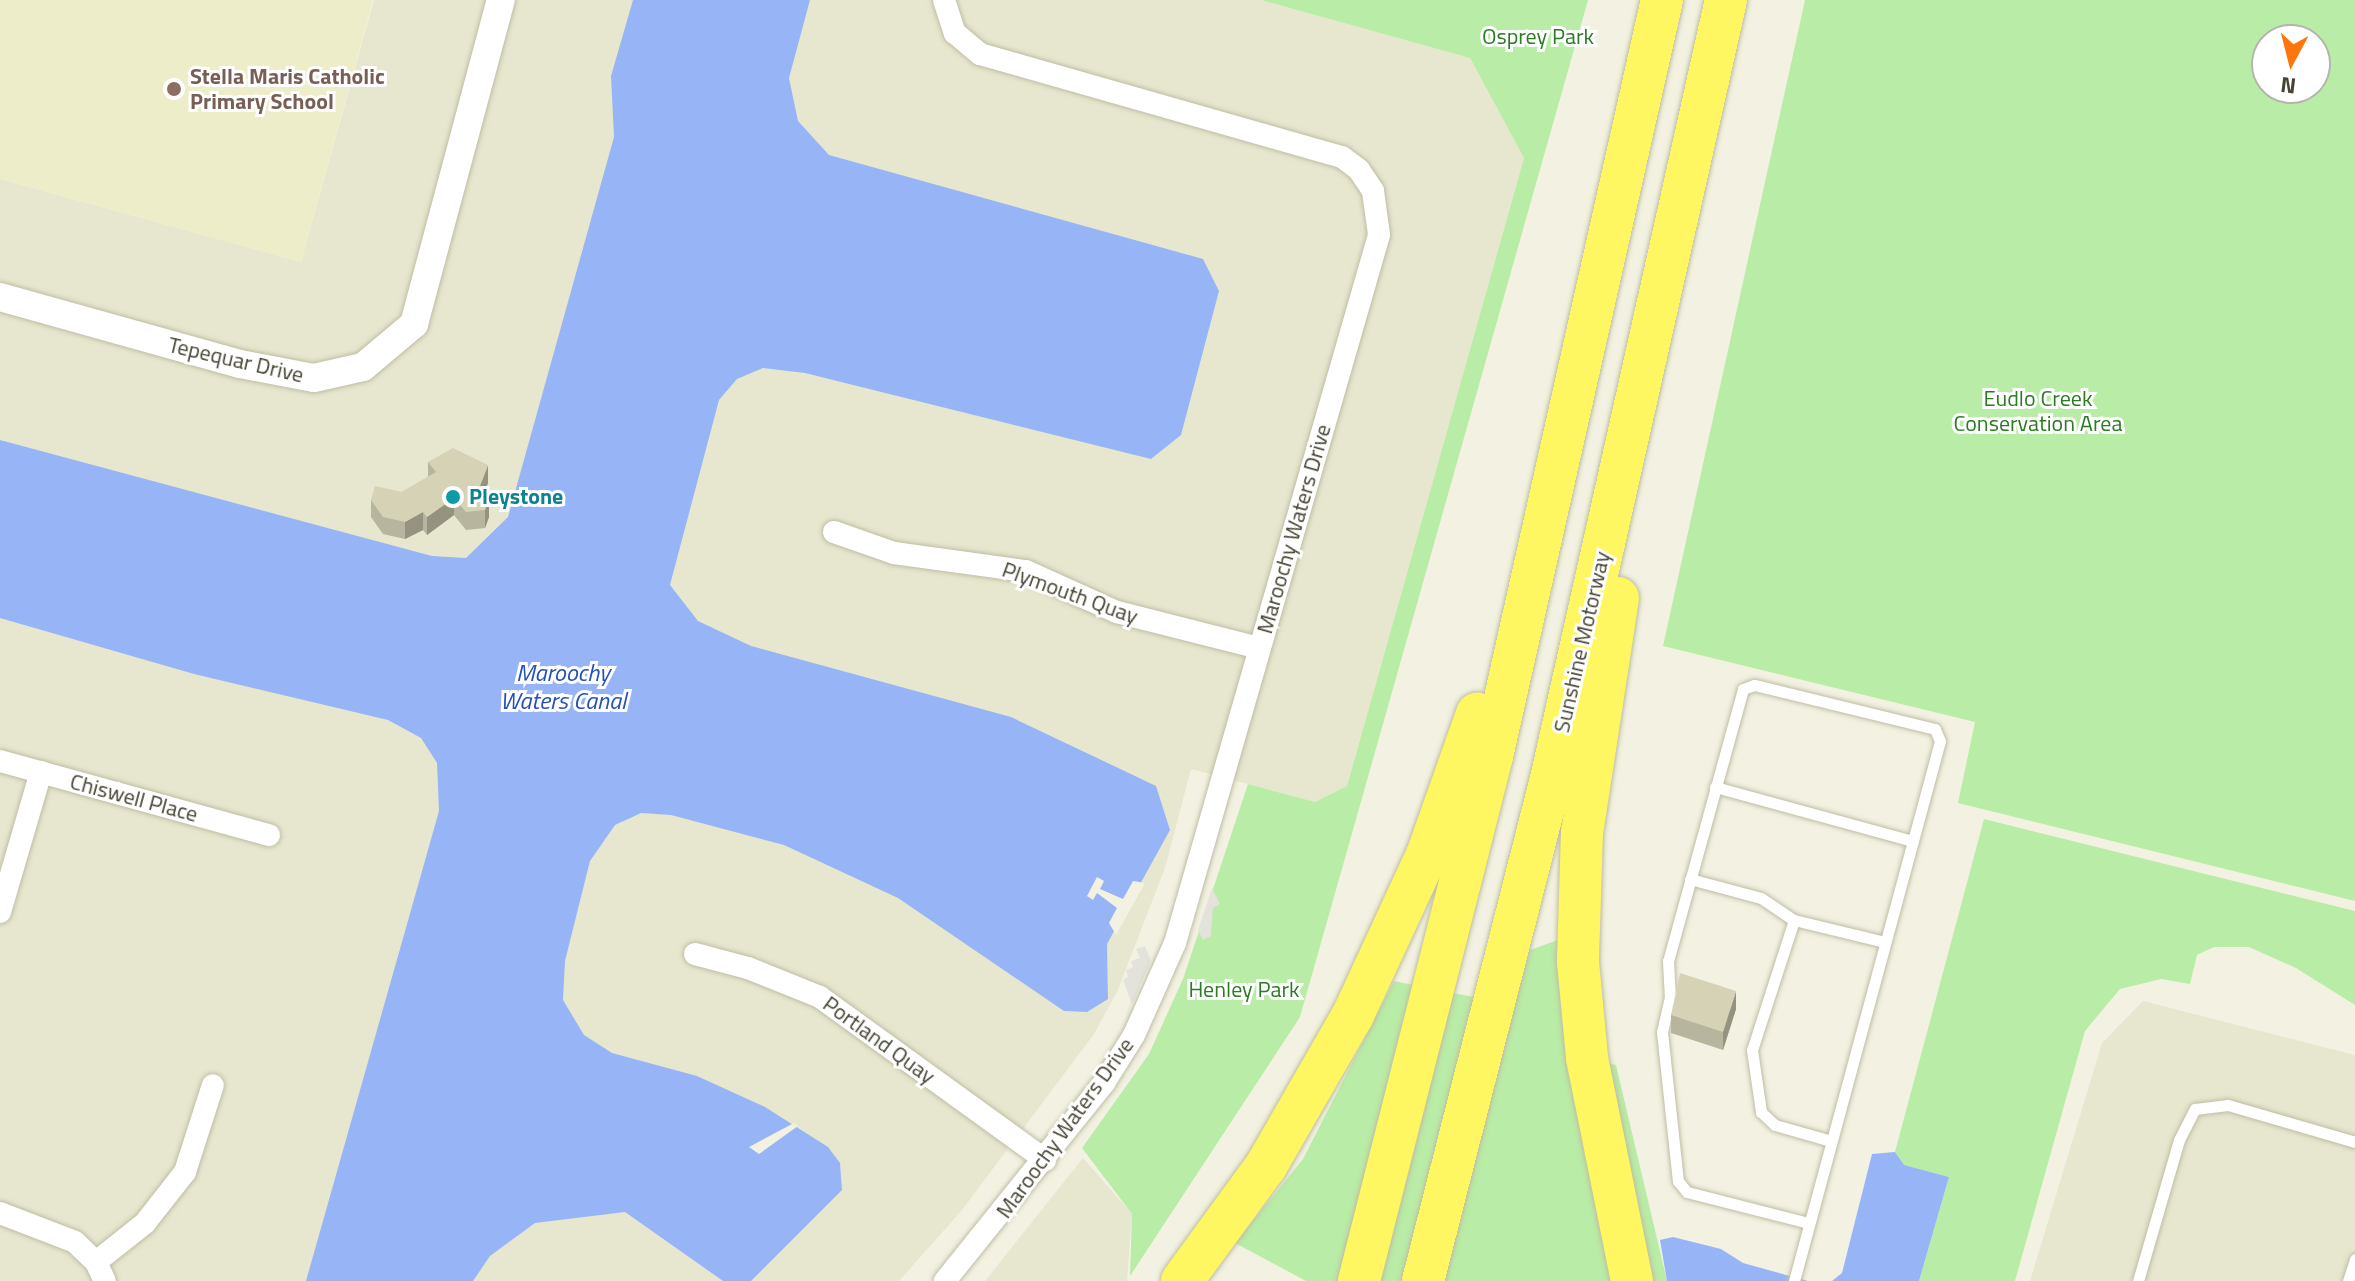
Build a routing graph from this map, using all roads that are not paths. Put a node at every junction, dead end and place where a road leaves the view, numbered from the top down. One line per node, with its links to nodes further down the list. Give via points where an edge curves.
1 (501, 0): 5 (street, Tepequar Drive, via 414,324 363,367 314,378 240,364)
2 (944, 0): 9 (street, Maroochy Waters Drive, via 955,33 980,54 1342,157 1373,191 1379,235)
3 (1662, 0): 6 (highway)
4 (1726, 0): 7 (highway, Sunshine Motorway)
5 (0, 297)
6 (1570, 408): 30 (highway, via 1540,473 1476,718 1396,928 1295,1121); 31 (highway, via 1492,756)
7 (1624, 458): 32 (highway, Sunshine Motorway, via 1497,1001); 33 (highway, via 1630,524 1582,832 1578,962 1587,1058)
8 (834, 532): 9 (street, Plymouth Quay, via 894,553 1026,571 1117,612)
9 (1259, 648): 23 (street, Maroochy Waters Drive, via 1164,968 1121,1056)
10 (0, 761): 11 (street, Chiswell Place)
11 (41, 772): 13 (street, Chiswell Place); 16 (street)
12 (1715, 787): 14 (lane); 14 (lane, via 1743,689 1754,685 1935,729 1940,741); 15 (lane)
13 (269, 835)
14 (1913, 841): 18 (lane)
15 (1690, 879): 17 (lane, via 1761,898); 25 (lane, via 1668,961 1670,997 1662,1032 1678,1181 1687,1192)
16 (0, 912)
17 (1794, 920): 18 (lane); 21 (lane, via 1752,1050 1761,1112 1775,1125)
18 (1885, 942): 21 (lane)
19 (695, 954): 23 (street, Portland Quay, via 748,968 820,997)
20 (213, 1085): 27 (street, via 191,1159 169,1196)
21 (1831, 1141): 25 (lane)
22 (2355, 1142): 34 (lane, via 2228,1105 2195,1109 2179,1140)
23 (1045, 1160): 29 (street, Maroochy Waters Drive)
24 (0, 1213): 27 (street, via 48,1227 75,1242)
25 (1809, 1223): 28 (lane)
26 (2355, 1259): 35 (lane)
27 (100, 1272)
28 (1795, 1275)
29 (945, 1281)
30 (1182, 1281)
31 (1359, 1281)
32 (1423, 1281)
33 (1632, 1281)
34 (2138, 1281)
35 (2348, 1281)

